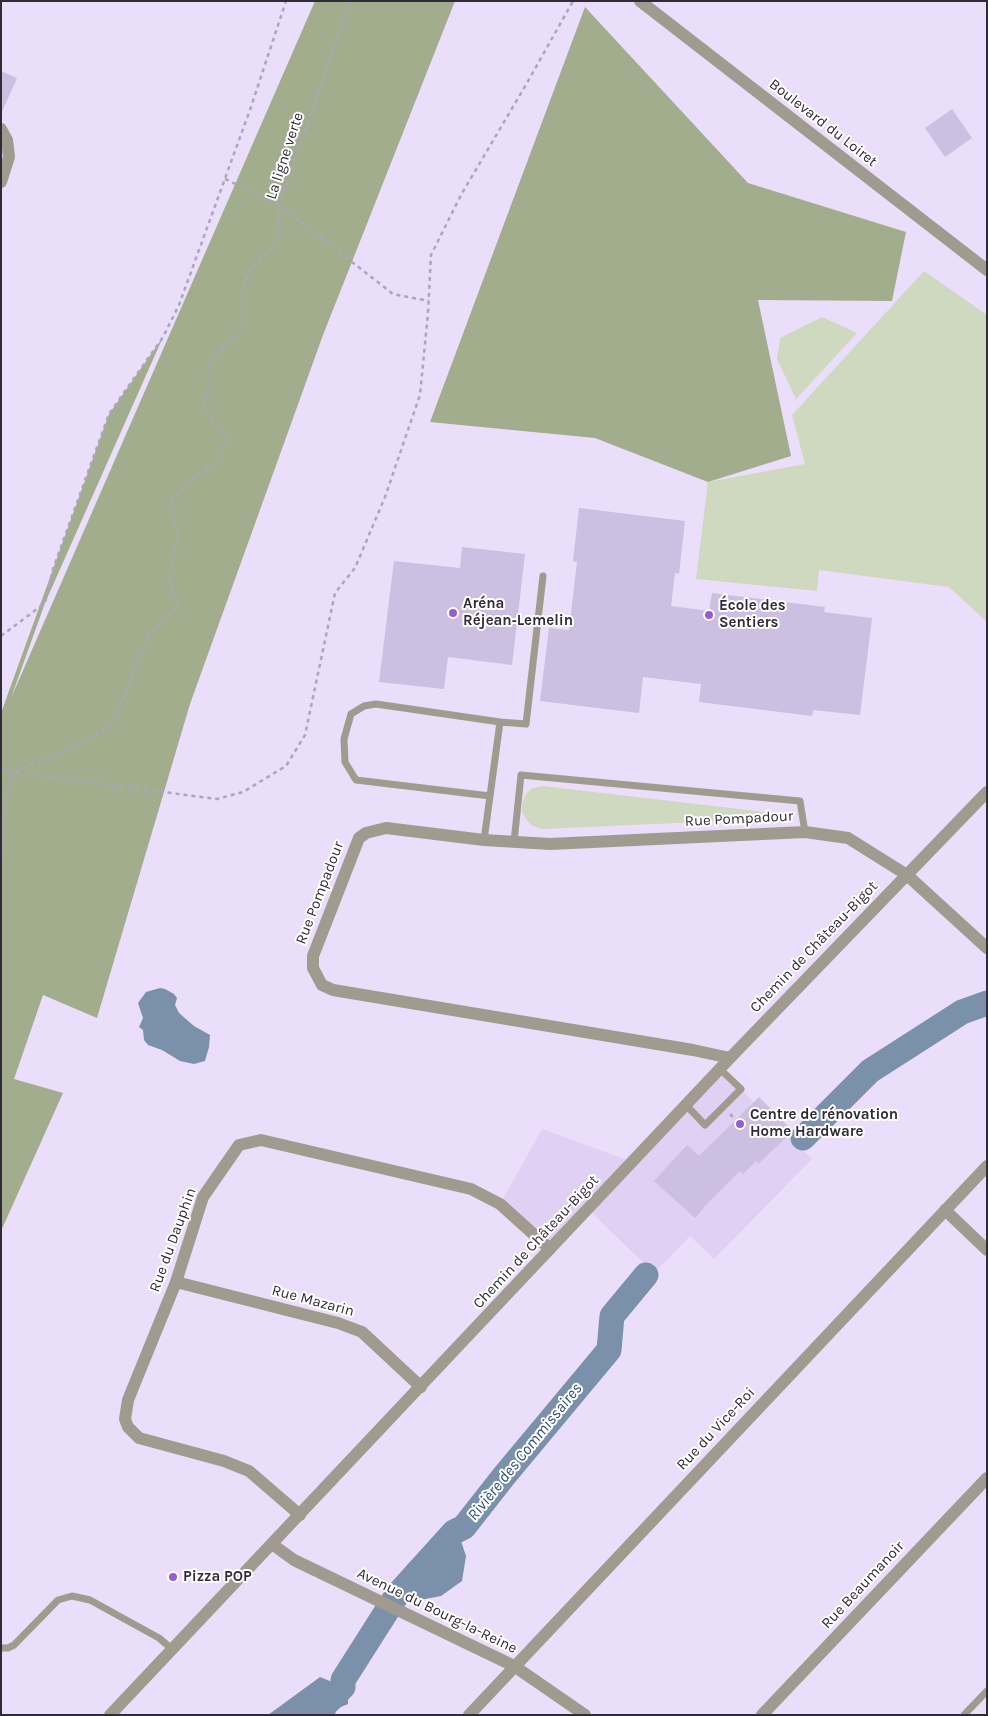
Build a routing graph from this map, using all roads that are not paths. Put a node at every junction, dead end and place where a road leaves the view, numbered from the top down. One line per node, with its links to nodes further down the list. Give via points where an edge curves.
1 (640, 1): 4 (street, Boulevard du Loiret)
2 (1, 129): 3 (street, via 7,140 9,157)
3 (1, 182)
4 (987, 270)
5 (543, 576): 6 (lane, via 526,724)
6 (500, 722): 8 (lane); 8 (lane, via 376,704 364,706 351,714 344,740 345,762 356,780)
7 (987, 792): 12 (street, Chemin de Château-Bigot)
8 (490, 796): 10 (lane)
9 (805, 832): 11 (street, Rue Pompadour, via 550,844); 11 (lane, via 800,801 521,776); 12 (street, Rue Pompadour, via 848,838)
10 (484, 840): 11 (street, Rue Pompadour); 14 (street, Rue Pompadour, via 386,828 359,838 313,956 313,968 322,985 333,990)
11 (514, 842)
12 (907, 875): 13 (street, Rue Pompadour); 14 (street, Chemin de Château-Bigot)
13 (987, 948)
14 (730, 1058): 15 (street, Chemin de Château-Bigot)
15 (721, 1070): 16 (street, Chemin de Château-Bigot); 16 (lane, via 741,1089 705,1125)
16 (686, 1105): 19 (street, Chemin de Château-Bigot)
17 (987, 1166): 18 (street, Rue du Vice-Roi)
18 (945, 1210): 20 (street); 28 (street, Rue du Vice-Roi)
19 (550, 1250): 21 (street, Rue du Dauphin, via 500,1204 471,1189 261,1140 239,1145 203,1196); 22 (street, Chemin de Château-Bigot)
20 (987, 1250)
21 (176, 1282): 22 (street, Rue Mazarin, via 338,1322 362,1332); 24 (street, Rue du Dauphin, via 128,1400 125,1419 128,1427 140,1438 249,1471)
22 (421, 1387): 24 (street, Chemin de Château-Bigot)
23 (987, 1478): 33 (street, Rue Beaumanoir)
24 (300, 1515): 25 (street, Chemin de Château-Bigot)
25 (272, 1544): 27 (street, Chemin de Château-Bigot); 28 (street, Avenue du Bourg-la-Reine, via 294,1560)
26 (1, 1648): 27 (lane, via 14,1645 58,1600 72,1596 90,1600 159,1638)
27 (173, 1650): 30 (street, Chemin de Château-Bigot)
28 (514, 1666): 31 (street, Rue du Vice-Roi); 32 (street, Avenue du Bourg-la-Reine)
29 (987, 1691): 34 (lane)
30 (110, 1715)
31 (469, 1715)
32 (584, 1715)
33 (762, 1715)
34 (964, 1715)

